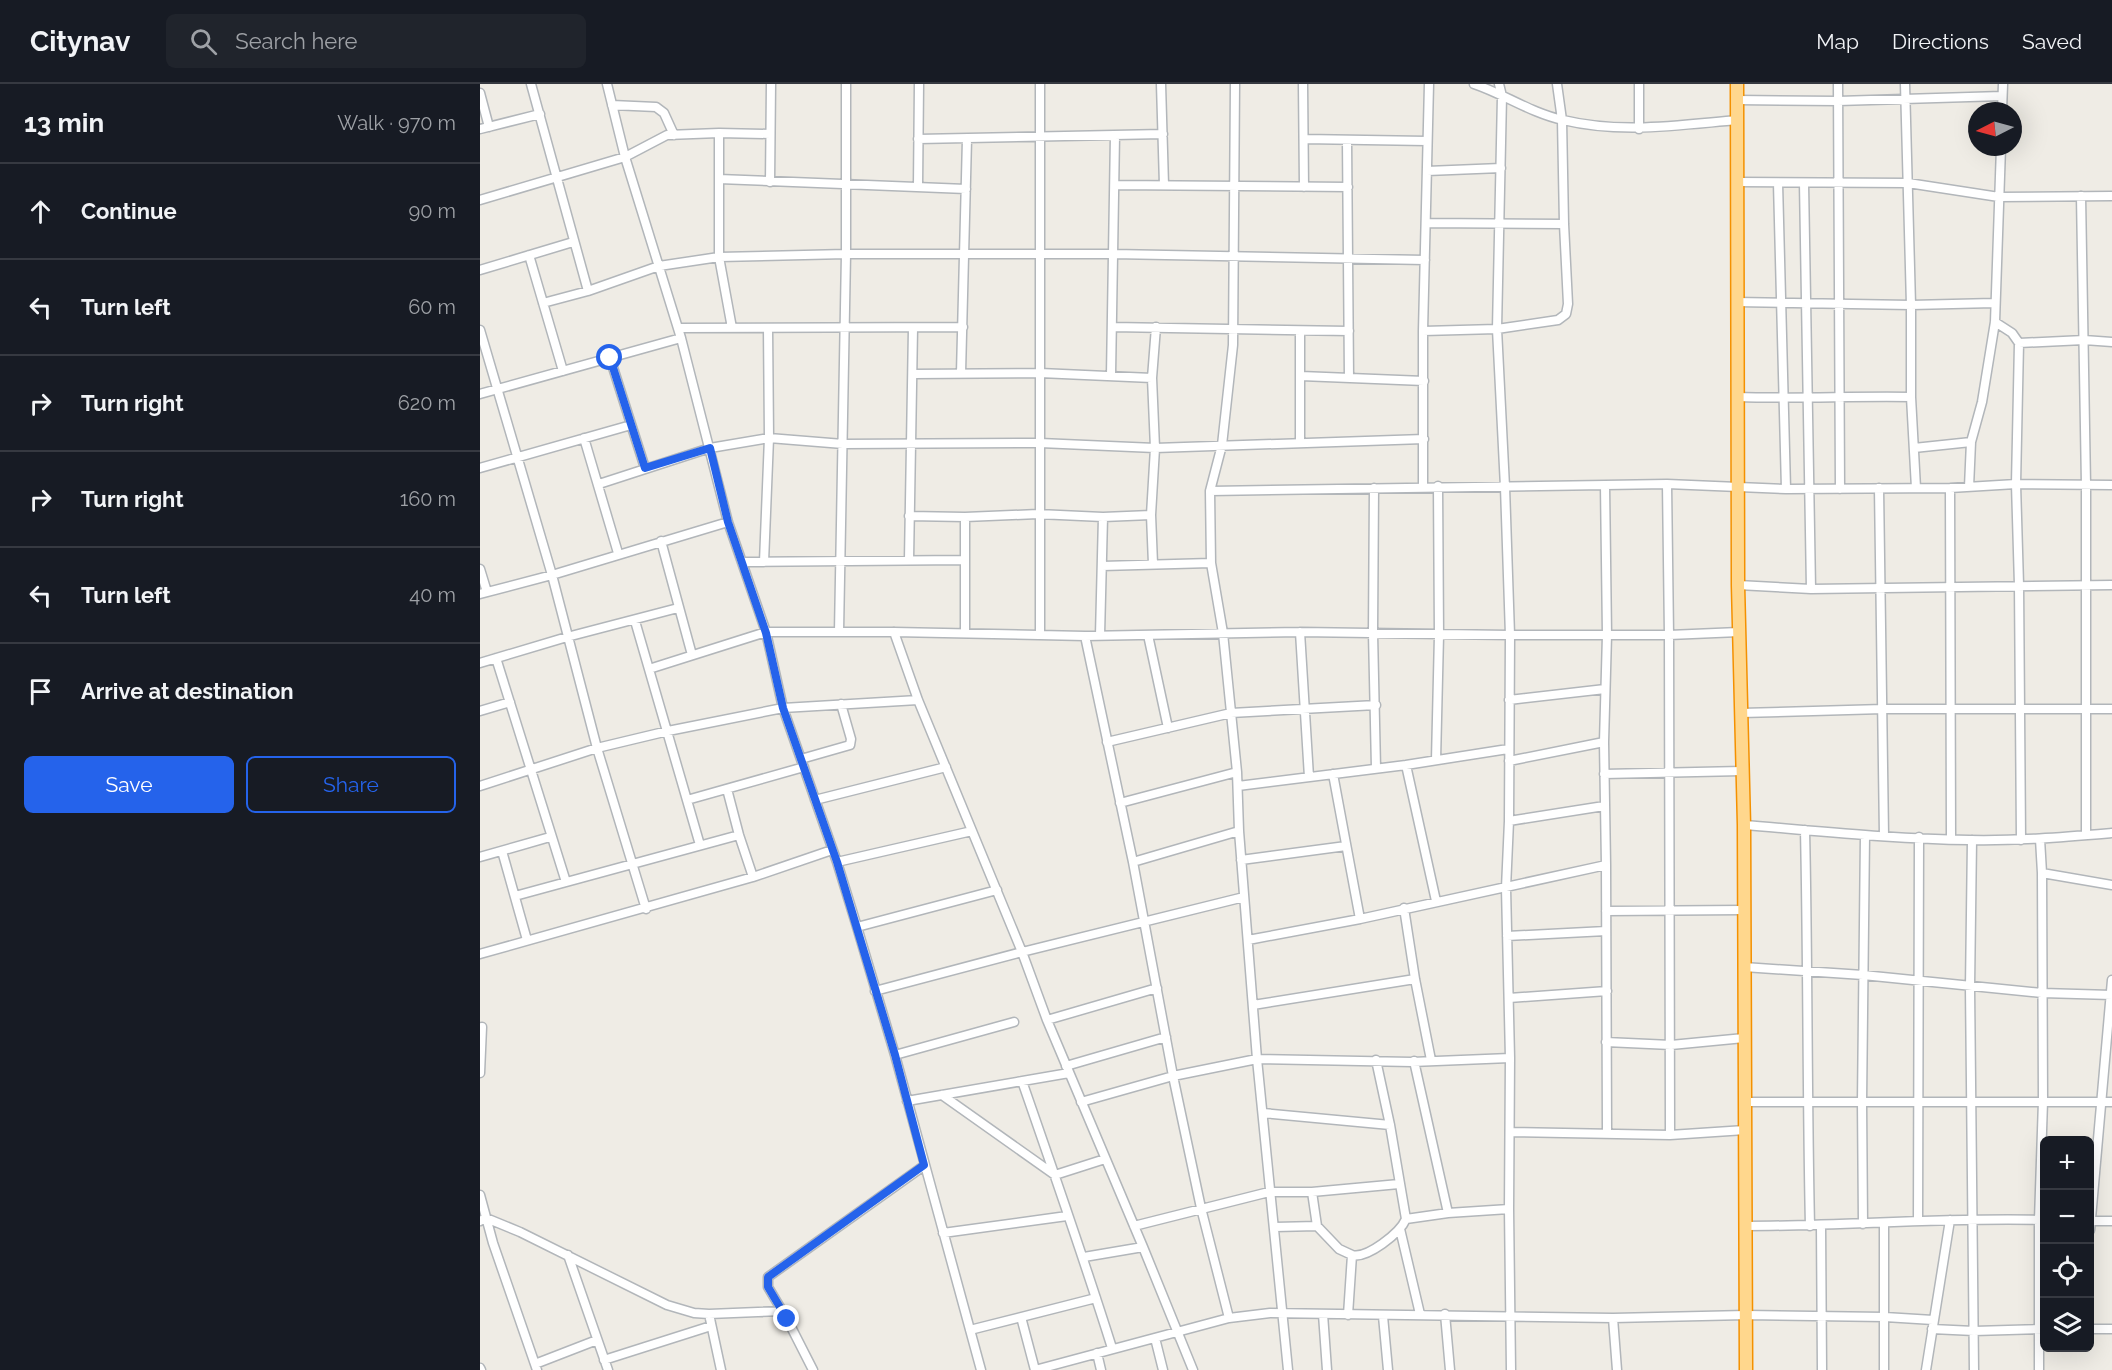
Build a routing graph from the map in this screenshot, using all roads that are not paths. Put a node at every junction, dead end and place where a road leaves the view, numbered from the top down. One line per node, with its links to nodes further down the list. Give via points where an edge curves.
1 (531, 84): 27 (street)
2 (607, 84): 26 (street)
3 (771, 84): 33 (street)
4 (846, 84): 51 (street)
5 (920, 84): 38 (street)
6 (1040, 84): 37 (street)
7 (1161, 84): 36 (street)
8 (1235, 84): 59 (street)
9 (1303, 84): 40 (street)
10 (1429, 84): 42 (street)
11 (1474, 84): 20 (street)
12 (1499, 84): 20 (street)
13 (1557, 84): 28 (street)
14 (1639, 84): 31 (street)
15 (1737, 84): 23 (highway)
16 (1838, 84): 24 (street)
17 (1905, 84): 22 (street)
18 (2003, 84): 21 (street)
19 (480, 93): 30 (street)
20 (1502, 96): 28 (street); 45 (street)
21 (2002, 96): 22 (street); 25 (street)
22 (1905, 99): 24 (street); 55 (street)
23 (1737, 100): 24 (street); 29 (highway)
24 (1838, 101): 54 (street)
25 (2002, 102)
26 (612, 105): 34 (street, via 656,107 664,113); 44 (street)
27 (540, 114): 30 (street); 47 (street)
28 (1562, 120): 31 (street, via 1604,128); 69 (street)
29 (1737, 120): 31 (street); 50 (highway)
30 (484, 128)
31 (1639, 129)
32 (719, 133): 33 (street); 34 (street); 48 (street)
33 (770, 134): 49 (street)
34 (674, 135): 44 (street)
35 (1115, 135): 36 (street); 37 (street); 56 (street)
36 (1163, 135): 57 (street)
37 (1040, 137): 39 (street); 75 (street)
38 (918, 139): 39 (street); 58 (street)
39 (967, 139): 62 (street)
40 (1304, 139): 41 (street); 60 (street)
41 (1347, 140): 42 (street); 61 (street)
42 (1427, 141): 46 (street)
43 (2001, 156): 65 (street)
44 (625, 157): 47 (street); 80 (street)
45 (1501, 168): 46 (street); 68 (street)
46 (1427, 171): 67 (street)
47 (557, 176): 66 (street); 70 (street)
48 (719, 179): 49 (street); 77 (street)
49 (770, 182): 51 (street)
50 (1738, 182): 52 (street); 83 (highway)
51 (846, 183): 58 (street); 71 (street)
52 (1778, 183): 53 (street); 86 (street)
53 (1804, 183): 54 (street); 87 (street)
54 (1839, 183): 55 (street); 88 (street)
55 (1908, 183): 65 (street); 89 (street)
56 (1115, 185): 57 (street); 73 (street)
57 (1164, 185): 59 (street)
58 (918, 186): 62 (street)
59 (1234, 187): 60 (street); 76 (street)
60 (1304, 187): 61 (street)
61 (1348, 187): 78 (street)
62 (966, 189): 72 (street)
63 (2081, 196): 64 (street); 65 (street); 106 (street)
64 (2112, 196)
65 (1999, 197): 85 (street)
66 (480, 200)
67 (1426, 223): 68 (street); 79 (street)
68 (1500, 223): 69 (street); 100 (street)
69 (1564, 224): 100 (street, via 1566,314 1558,320)
70 (573, 242): 74 (street); 82 (street)
71 (846, 254): 72 (street); 77 (street); 97 (street)
72 (965, 254): 75 (street); 91 (street)
73 (1113, 254): 75 (street); 76 (street); 92 (street)
74 (529, 255): 81 (street); 84 (street)
75 (1039, 255): 112 (street)
76 (1233, 256): 78 (street); 99 (street)
77 (719, 257): 80 (street); 95 (street)
78 (1348, 260): 79 (street); 103 (street)
79 (1425, 260): 104 (street)
80 (659, 266): 82 (street); 94 (street)
81 (480, 270)
82 (588, 291): 84 (street)
83 (1736, 302): 86 (street); 122 (highway)
84 (543, 303): 110 (street)
85 (1994, 303): 89 (street); 90 (street)
86 (1781, 304): 87 (street); 125 (street)
87 (1806, 304): 88 (street); 123 (street)
88 (1839, 304): 89 (street); 121 (street)
89 (1911, 305): 124 (street)
90 (1995, 322): 108 (street); 130 (street)
91 (963, 327): 98 (street); 111 (street)
92 (1112, 327): 93 (street); 114 (street)
93 (1156, 327): 99 (street); 116 (street)
94 (678, 328): 95 (street); 105 (street)
95 (732, 328): 96 (street)
96 (768, 328): 97 (street); 128 (street)
97 (846, 328): 98 (street); 133 (street)
98 (913, 328): 113 (street)
99 (1233, 328): 102 (street); 135 (street)
100 (1497, 329): 104 (street); 152 (street)
101 (480, 330): 119 (street)
102 (1300, 331): 103 (street); 115 (street)
103 (1349, 331): 117 (street)
104 (1423, 332): 118 (street)
105 (681, 338): 109 (street); 136 (street)
106 (2084, 340): 107 (street); 108 (street); 146 (street)
107 (2112, 342)
108 (2019, 343): 144 (street)
109 (610, 358): 110 (street); 126 (street)
110 (563, 371): 119 (street)
111 (961, 373): 112 (street); 113 (street)
112 (1040, 373): 114 (street); 131 (street)
113 (913, 374): 134 (street)
114 (1111, 375): 116 (street)
115 (1301, 376): 117 (street); 132 (street)
116 (1152, 378): 137 (street)
117 (1349, 378): 118 (street)
118 (1424, 381): 129 (street)
119 (497, 389): 120 (street); 139 (street)
120 (480, 394)
121 (1839, 396): 123 (street); 124 (street); 159 (street)
122 (1737, 397): 125 (street); 150 (highway)
123 (1808, 397): 125 (street); 158 (street)
124 (1911, 398): 138 (street)
125 (1783, 399): 157 (street)
126 (631, 425): 127 (street); 141 (street)
127 (584, 438): 139 (street); 142 (street)
128 (769, 438): 133 (street); 136 (street); 172 (street)
129 (1424, 439): 132 (street); 148 (street)
130 (1971, 442): 138 (street); 151 (street)
131 (1040, 443): 134 (street); 137 (street); 161 (street)
132 (1300, 443): 135 (street)
133 (843, 444): 134 (street); 173 (street)
134 (910, 444): 163 (street)
135 (1222, 445): 137 (street); 160 (street)
136 (710, 448): 141 (street); 166 (street)
137 (1155, 448): 162 (street)
138 (1914, 448): 155 (street)
139 (516, 457): 140 (street); 178 (street)
140 (480, 468)
141 (645, 468): 142 (street)
142 (599, 484): 168 (street)
143 (1667, 484): 145 (street); 150 (street); 203 (street)
144 (2016, 484): 146 (street); 151 (street); 180 (street)
145 (1605, 485): 152 (street); 202 (street)
146 (2086, 485): 147 (street); 181 (street)
147 (2112, 485)
148 (1423, 486): 149 (street); 153 (street)
149 (1438, 486): 152 (street); 198 (street)
150 (1737, 486): 157 (street); 179 (highway)
151 (1969, 486): 156 (street)
152 (1505, 487): 201 (street)
153 (1374, 488): 160 (street); 196 (street)
154 (1879, 488): 155 (street); 159 (street); 184 (street)
155 (1916, 488): 156 (street)
156 (1950, 488): 183 (street)
157 (1786, 489): 158 (street)
158 (1810, 489): 159 (street); 185 (street)
159 (1840, 489)
160 (1210, 490): 174 (street)
161 (1038, 514): 164 (street); 165 (street); 197 (street)
162 (1151, 514): 165 (street); 175 (street)
163 (909, 516): 164 (street); 169 (street)
164 (964, 517): 170 (street)
165 (1103, 517): 176 (street)
166 (728, 522): 167 (street); 171 (street)
167 (661, 541): 168 (street); 187 (street)
168 (618, 554): 178 (street)
169 (909, 560): 170 (street); 173 (street)
170 (964, 560): 194 (street)
171 (743, 562): 172 (street); 193 (street)
172 (764, 562): 173 (street)
173 (840, 562): 189 (street)
174 (1211, 563): 175 (street); 195 (street)
175 (1152, 564): 176 (street)
176 (1102, 566): 199 (street)
177 (480, 568): 186 (street)
178 (552, 575): 186 (street); 205 (street)
179 (1738, 585): 185 (street); 192 (highway)
180 (2019, 585): 181 (street); 183 (street); 220 (street)
181 (2085, 585): 182 (street); 221 (street)
182 (2112, 585)
183 (1950, 586): 184 (street); 219 (street)
184 (1879, 587): 185 (street); 218 (street)
185 (1811, 589)
186 (483, 593)
187 (678, 608): 188 (street); 206 (street)
188 (635, 621): 205 (street); 209 (street)
189 (839, 632): 190 (street); 193 (street)
190 (894, 632): 194 (street); 211 (street)
191 (1300, 632): 195 (street); 196 (street); 217 (street)
192 (1739, 632): 203 (street); 225 (highway)
193 (766, 633): 206 (street); 216 (street)
194 (965, 633): 197 (street)
195 (1223, 633): 200 (street); 224 (street)
196 (1373, 633): 198 (street); 215 (street)
197 (1040, 634): 204 (street)
198 (1439, 634): 201 (street); 232 (street)
199 (1100, 635): 200 (street); 204 (street)
200 (1148, 635): 226 (street)
201 (1510, 635): 202 (street); 212 (street)
202 (1607, 635): 203 (street); 210 (street)
203 (1669, 635): 241 (street)
204 (1085, 636): 228 (street)
205 (567, 637): 207 (street); 230 (street)
206 (692, 655): 209 (street)
207 (496, 658): 208 (street); 213 (street)
208 (480, 663)
209 (649, 669): 227 (street)
210 (1605, 689): 212 (street); 229 (street)
211 (918, 700): 214 (street); 236 (street)
212 (1509, 700): 231 (street)
213 (510, 702): 223 (street); 238 (street)
214 (841, 704): 216 (street); 234 (street, via 850,745)
215 (1376, 705): 217 (street); 237 (street)
216 (783, 708): 227 (street); 234 (street)
217 (1304, 708): 224 (street); 244 (street)
218 (1882, 708): 219 (street); 225 (street); 261 (street)
219 (1951, 709): 220 (street); 265 (street)
220 (2020, 709): 221 (street); 267 (street)
221 (2085, 709): 222 (street); 260 (street)
222 (2112, 709)
223 (480, 711)
224 (1231, 713): 226 (street); 240 (street)
225 (1741, 713): 239 (highway)
226 (1168, 728): 228 (street)
227 (668, 731): 230 (street); 248 (street)
228 (1107, 742): 250 (street)
229 (1604, 742): 233 (street); 243 (street)
230 (597, 748): 238 (street); 276 (street)
231 (1508, 749): 232 (street); 233 (street)
232 (1436, 760): 235 (street)
233 (1509, 761): 252 (street)
234 (802, 763): 247 (street); 249 (street)
235 (1406, 765): 237 (street); 286 (street)
236 (946, 767): 249 (street); 255 (street)
237 (1376, 768): 242 (street)
238 (532, 770): 245 (street); 262 (street)
239 (1742, 771): 241 (street); 253 (highway)
240 (1237, 772): 246 (street); 250 (street)
241 (1670, 772): 243 (street); 289 (street)
242 (1333, 774): 244 (street); 269 (street)
243 (1604, 774): 251 (street)
244 (1309, 777): 246 (street)
245 (480, 786)
246 (1238, 786): 256 (street)
247 (727, 789): 248 (street); 258 (street)
248 (687, 800): 268 (street)
249 (815, 800): 270 (street)
250 (1120, 803): 275 (street)
251 (1604, 806): 252 (street); 277 (street)
252 (1509, 821): 282 (street)
253 (1744, 825): 254 (street); 290 (highway)
254 (1804, 830): 259 (street); 302 (street)
255 (972, 831): 274 (street); 283 (street)
256 (1239, 831): 273 (street); 275 (street)
257 (2112, 833): 260 (street)
258 (739, 835): 268 (street); 279 (street)
259 (1865, 835): 261 (street); 303 (street)
260 (2086, 835): 264 (street)
261 (1884, 836): 263 (street)
262 (550, 837): 271 (street); 280 (street)
263 (1919, 837): 265 (street); 305 (street)
264 (2040, 839): 267 (street); 278 (street)
265 (1951, 840): 266 (street)
266 (1972, 840): 267 (street); 307 (street)
267 (2021, 840)
268 (700, 845): 276 (street)
269 (1346, 846): 273 (street); 292 (street)
270 (832, 850): 274 (street); 279 (street)
271 (502, 851): 272 (street); 284 (street)
272 (480, 857)
273 (1241, 860): 285 (street)
274 (837, 862): 294 (street)
275 (1133, 862): 293 (street)
276 (632, 864): 280 (street); 288 (street)
277 (1606, 865): 282 (street); 291 (street)
278 (2042, 873): 281 (street); 311 (street)
279 (753, 877): 288 (street)
280 (566, 882): 284 (street)
281 (2112, 885)
282 (1506, 888): 286 (street); 296 (street)
283 (997, 890): 294 (street); 299 (street)
284 (515, 896): 297 (street)
285 (1244, 897): 293 (street); 298 (street)
286 (1436, 901): 287 (street)
287 (1404, 908): 292 (street); 304 (street)
288 (646, 909): 297 (street)
289 (1669, 910): 290 (street); 291 (street); 321 (street)
290 (1744, 910): 301 (highway)
291 (1606, 911): 295 (street)
292 (1360, 919): 298 (street)
293 (1143, 922): 299 (street); 308 (street)
294 (857, 927): 309 (street)
295 (1606, 931): 296 (street); 310 (street)
296 (1507, 936): 313 (street)
297 (527, 940): 300 (street)
298 (1248, 940): 314 (street)
299 (1022, 952): 309 (street); 315 (street)
300 (480, 954)
301 (1744, 967): 302 (street); 319 (highway)
302 (1808, 972): 303 (street); 338 (street)
303 (1863, 975): 305 (street); 339 (street)
304 (1415, 979): 314 (street); 326 (street)
305 (1918, 980): 307 (street); 340 (street)
306 (2112, 980): 312 (street)
307 (1970, 987): 311 (street); 342 (street)
308 (1157, 988): 315 (street); 318 (street)
309 (875, 991): 322 (street)
310 (1607, 991): 313 (street); 320 (street)
311 (2042, 993): 312 (street); 334 (street)
312 (2111, 995): 335 (street)
313 (1509, 998): 323 (street)
314 (1253, 1005): 324 (street)
315 (1047, 1020): 328 (street)
316 (1014, 1022): 322 (street)
317 (481, 1026): 329 (street)
318 (1166, 1037): 328 (street); 330 (street)
319 (1744, 1038): 321 (street); 337 (highway)
320 (1606, 1042): 321 (street); 347 (street)
321 (1671, 1045): 348 (street)
322 (895, 1055): 333 (street)
323 (1510, 1058): 326 (street); 346 (street)
324 (1257, 1059): 325 (street); 330 (street); 343 (street)
325 (1376, 1060): 327 (street); 344 (street)
326 (1431, 1060): 327 (street)
327 (1413, 1061): 360 (street)
328 (1067, 1070): 331 (street); 336 (street)
329 (480, 1073)
330 (1173, 1076): 336 (street); 358 (street)
331 (1022, 1081): 332 (street); 351 (street)
332 (942, 1095): 333 (street); 351 (street)
333 (907, 1101): 350 (street)
334 (2043, 1101): 335 (street); 342 (street); 353 (street)
335 (2102, 1101): 341 (street); 354 (street)
336 (1081, 1102): 349 (street)
337 (1745, 1102): 338 (street); 345 (highway)
338 (1807, 1102): 339 (street); 376 (street)
339 (1862, 1102): 340 (street); 371 (street)
340 (1917, 1102): 342 (street); 367 (street)
341 (2112, 1102)
342 (1971, 1103): 365 (street)
343 (1263, 1113): 344 (street); 355 (street)
344 (1390, 1125): 352 (street)
345 (1745, 1130): 348 (street); 375 (highway)
346 (1510, 1132): 347 (street); 359 (street)
347 (1606, 1133): 348 (street)
348 (1670, 1135)
349 (1105, 1159): 351 (street); 373 (street)
350 (924, 1165): 379 (street); 387 (street, via 768,1277 768,1287)
351 (1055, 1175): 361 (street)
352 (1399, 1184): 356 (street); 362 (street)
353 (2042, 1190)
354 (2093, 1190)
355 (1269, 1192): 356 (street); 358 (street); 377 (street)
356 (1312, 1192): 374 (street)
357 (480, 1195): 363 (street)
358 (1201, 1208): 373 (street); 400 (street)
359 (1509, 1209): 360 (street); 394 (street)
360 (1448, 1213): 362 (street)
361 (1067, 1216): 379 (street); 384 (street)
362 (1406, 1219): 378 (street)
363 (483, 1220): 382 (street); 416 (street)
364 (1950, 1220): 365 (street); 367 (street); 402 (street)
365 (1974, 1220): 366 (street); 408 (street)
366 (2040, 1220)
367 (1918, 1221): 370 (street)
368 (2094, 1221): 369 (street)
369 (2112, 1221)
370 (1884, 1223): 371 (street); 399 (street)
371 (1863, 1224): 372 (street)
372 (1821, 1225): 376 (street); 398 (street)
373 (1134, 1226): 381 (street)
374 (1317, 1226): 377 (street); 383 (street, via 1340,1249)
375 (1746, 1226): 376 (street); 395 (highway)
376 (1810, 1226)
377 (1275, 1227): 388 (street)
378 (1400, 1229): 383 (street, via 1364,1255); 391 (street)
379 (943, 1233): 407 (street)
380 (2042, 1244): 386 (street)
381 (1143, 1247): 384 (street); 409 (street)
382 (568, 1255): 389 (street, via 667,1305); 411 (street)
383 (1352, 1255): 393 (street)
384 (1084, 1257): 385 (street)
385 (1096, 1298): 397 (street); 412 (street)
386 (2042, 1298)
387 (783, 1311): 389 (street); 419 (street)
388 (1283, 1313): 390 (street); 400 (street); 425 (street)
389 (709, 1314): 403 (street)
390 (1323, 1314): 393 (street); 426 (street)
391 (1420, 1314): 392 (street); 396 (street)
392 (1445, 1314): 394 (street); 428 (street)
393 (1348, 1315): 396 (street)
394 (1511, 1315): 401 (street); 429 (street)
395 (1746, 1315): 398 (street); 401 (street); 431 (highway)
396 (1383, 1316): 427 (street)
397 (1021, 1317): 407 (street); 421 (street)
398 (1820, 1317): 399 (street); 432 (street)
399 (1885, 1317): 402 (street); 433 (street)
400 (1229, 1318): 409 (street)
401 (1613, 1318): 430 (street)
402 (1933, 1325): 408 (street); 434 (street)
403 (711, 1326): 415 (street); 418 (street)
404 (2040, 1329): 408 (street)
405 (2094, 1329): 406 (street)
406 (2112, 1329)
407 (970, 1330): 420 (street)
408 (1974, 1331): 435 (street)
409 (1178, 1333): 410 (street); 424 (street)
410 (1155, 1338): 412 (street); 423 (street)
411 (597, 1340): 415 (street); 416 (street)
412 (1112, 1348): 414 (street)
413 (2040, 1352): 436 (street)
414 (1097, 1353): 421 (street); 422 (street)
415 (604, 1360): 417 (street)
416 (536, 1367)
417 (608, 1370)
418 (721, 1370)
419 (813, 1370)
420 (981, 1370)
421 (1035, 1370)
422 (1101, 1370)
423 (1162, 1370)
424 (1193, 1370)
425 (1288, 1370)
426 (1327, 1370)
427 (1388, 1370)
428 (1450, 1370)
429 (1511, 1370)
430 (1617, 1370)
431 (1746, 1370)
432 (1822, 1370)
433 (1884, 1370)
434 (1926, 1370)
435 (1974, 1370)
436 (2039, 1370)

